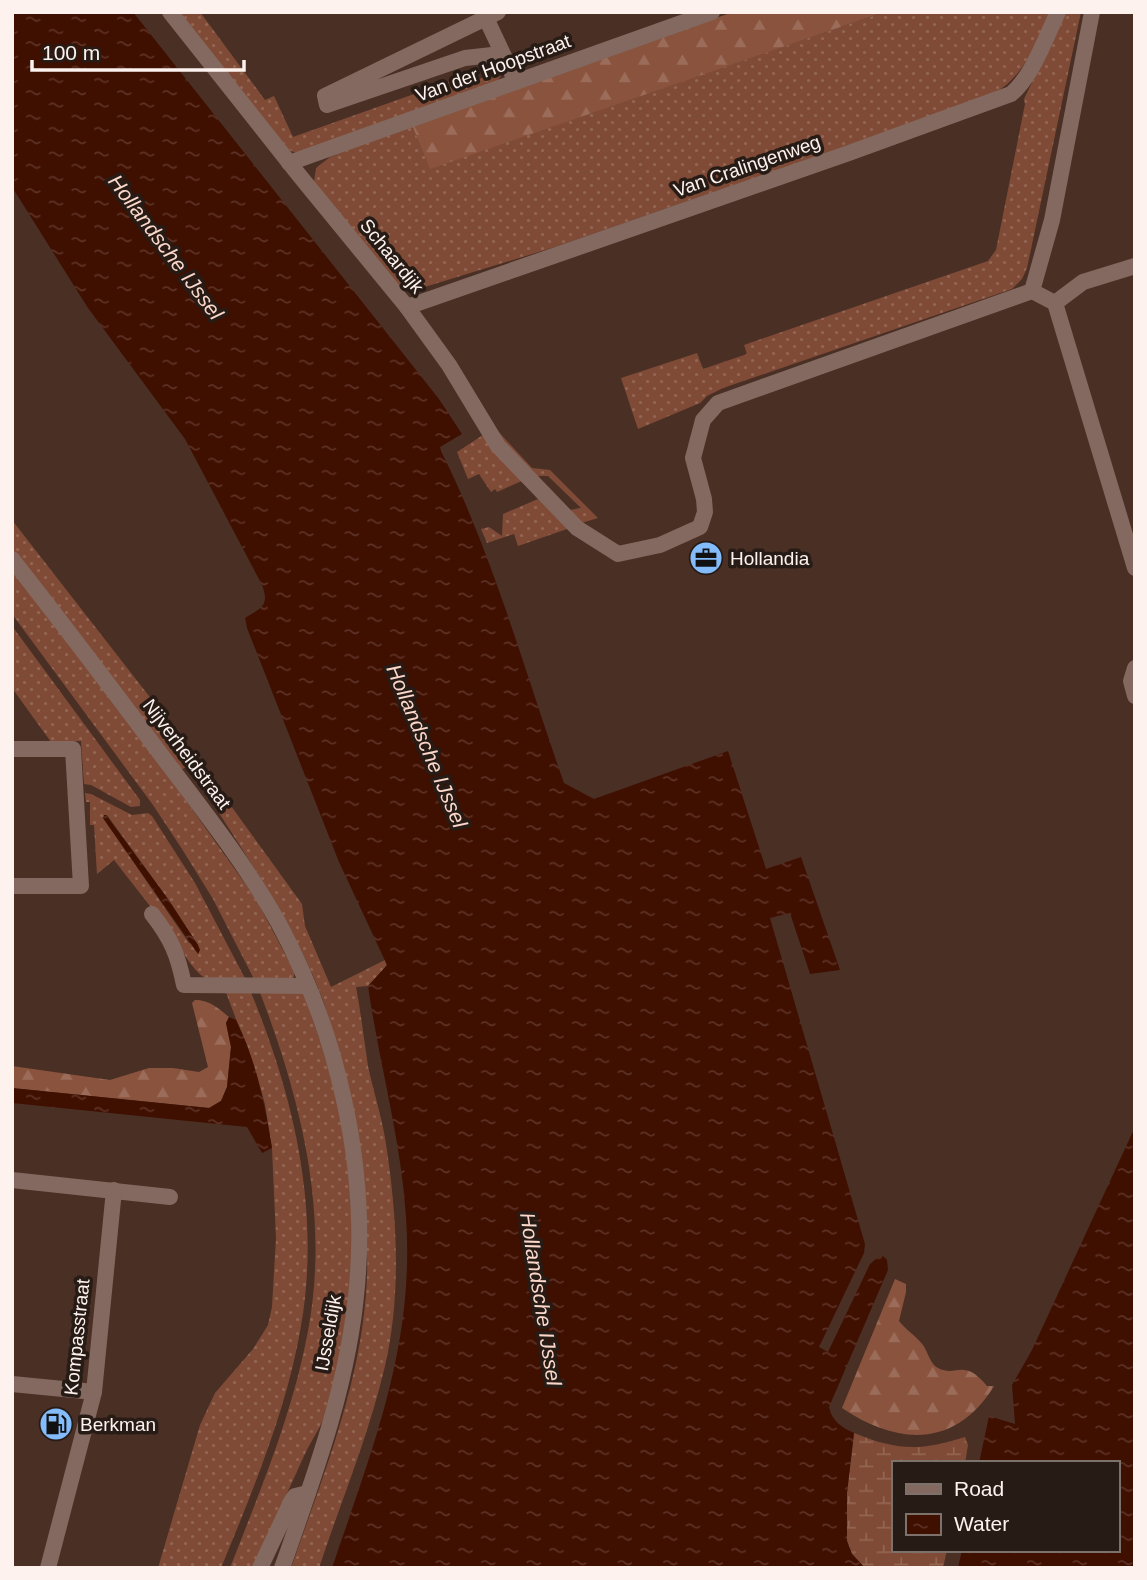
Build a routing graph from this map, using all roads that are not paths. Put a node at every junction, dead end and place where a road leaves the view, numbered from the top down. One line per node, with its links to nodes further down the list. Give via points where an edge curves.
1 (170, 12): 8 (street, Schaardijk)
2 (712, 12): 7 (street, Van der Hoopstraat)
3 (1058, 12): 12 (street, Van Cralingenweg, via 1027,75 1010,94)
4 (1092, 12): 10 (street, via 1052,220)
5 (492, 15): 6 (street); 6 (street, via 325,96 327,105 466,58)
6 (504, 57): 7 (street)
7 (516, 82): 8 (street, Van der Hoopstraat)
8 (289, 163): 12 (street, Schaardijk)
9 (1135, 266): 11 (street, via 1083,282)
10 (1032, 291): 11 (street); 12 (street, Schaardijk, via 718,403 703,420 693,458 704,499 700,527 660,545 618,554 577,528 498,446)
11 (1055, 303): 14 (street)
12 (407, 307)
13 (12, 559): 20 (street, Nijverheidstraat, via 232,850 278,923)
14 (1135, 568)
15 (1135, 668): 16 (street, via 1131,681)
16 (1135, 696)
17 (12, 749): 18 (street, via 73,749 81,886)
18 (12, 886)
19 (152, 914): 20 (street, via 178,956 184,985)
20 (308, 986): 21 (street, Nijverheidstraat)
21 (342, 1097): 27 (street, IJsseldijk, via 356,1181 357,1287 340,1386)
22 (12, 1180): 23 (street)
23 (114, 1190): 24 (street); 26 (street, Kompasstraat)
24 (170, 1197)
25 (12, 1384): 26 (street)
26 (94, 1392): 28 (street, Kompasstraat)
27 (308, 1493): 29 (street, via 292,1500); 30 (street, IJsseldijk)
28 (48, 1568)
29 (260, 1568)
30 (282, 1568)

